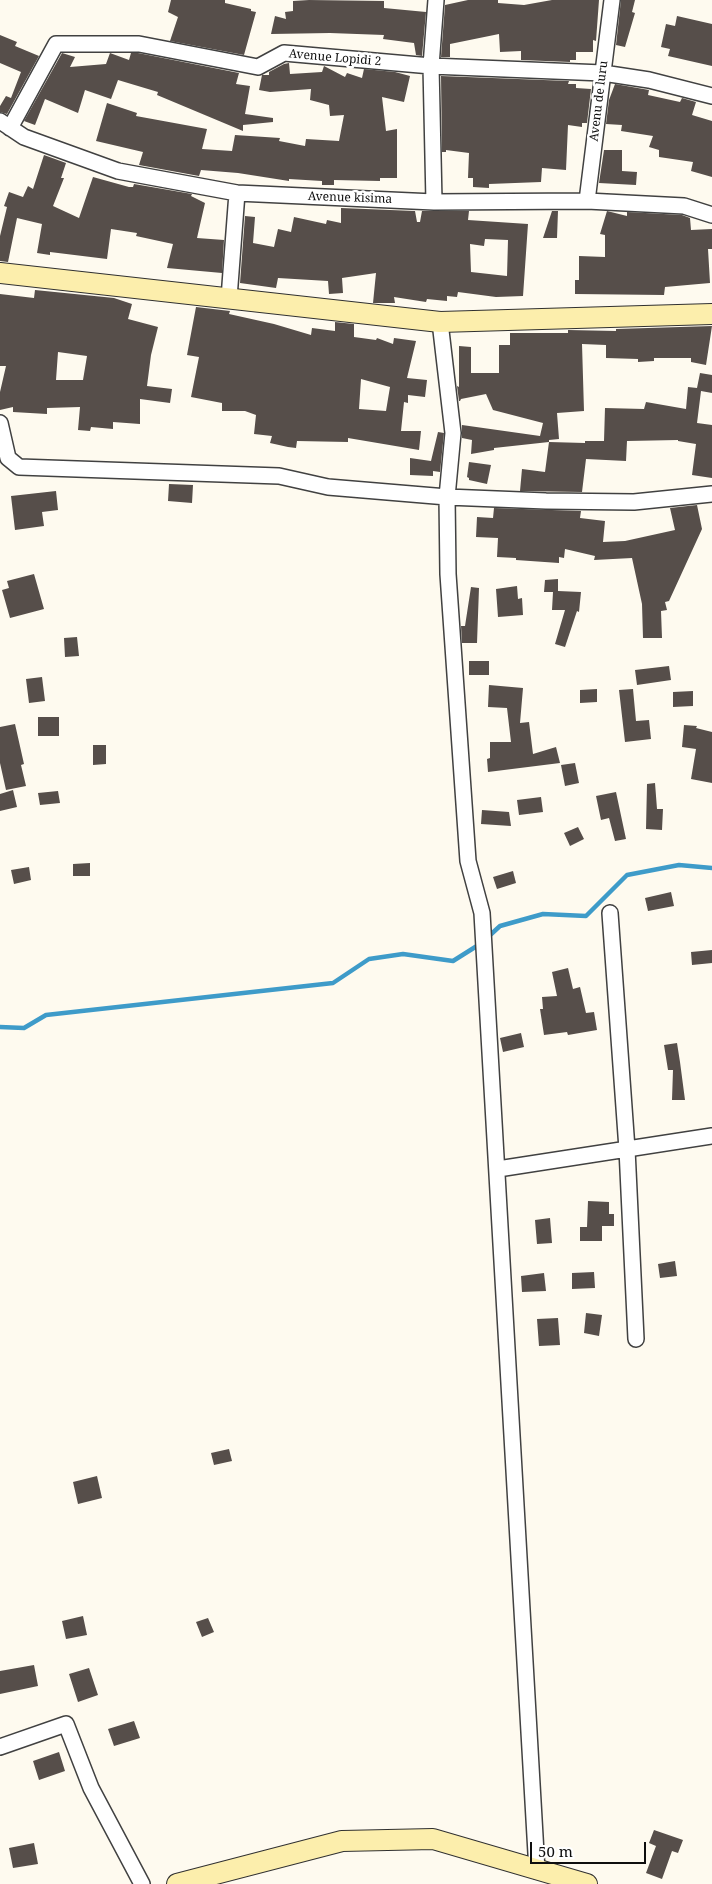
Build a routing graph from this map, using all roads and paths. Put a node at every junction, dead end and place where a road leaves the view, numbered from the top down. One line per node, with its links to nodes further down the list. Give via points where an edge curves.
1 (436, 0): 3 (street)
2 (612, 0): 4 (street, Avenu de luru)
3 (431, 66): 4 (street, Avenue Lopidi 2); 6 (street, Avenue Lopidi 2, via 284,53 258,67 139,44 56,44); 9 (street)
4 (603, 72): 5 (street, Avenue Lopidi 2); 8 (street, Avenu de luru)
5 (712, 96)
6 (5, 124): 7 (street, Avenue kisima, via 24,137 118,171)
7 (237, 193): 9 (street, Avenue kisima); 12 (street)
8 (587, 201): 9 (street, Avenue kisima); 10 (street, Avenue kisima, via 684,206)
9 (434, 202)
10 (712, 214)
11 (0, 273): 12 (street)
12 (229, 298): 14 (street)
13 (712, 314): 14 (street)
14 (440, 322): 17 (street, via 452,434)
15 (0, 423): 17 (street, via 8,458 19,467 279,476 328,487)
16 (712, 494): 17 (street, via 634,502)
17 (447, 497): 21 (street, via 448,574 461,769 468,861 482,913)
18 (610, 913): 20 (street)
19 (712, 1136): 20 (street)
20 (627, 1149): 21 (street); 22 (street)
21 (498, 1169): 24 (street)
22 (636, 1339)
23 (0, 1747): 25 (street, via 66,1724 91,1788)
24 (538, 1871): 26 (street, via 433,1839 342,1841); 27 (street)
25 (142, 1884)
26 (177, 1884)
27 (587, 1884)

